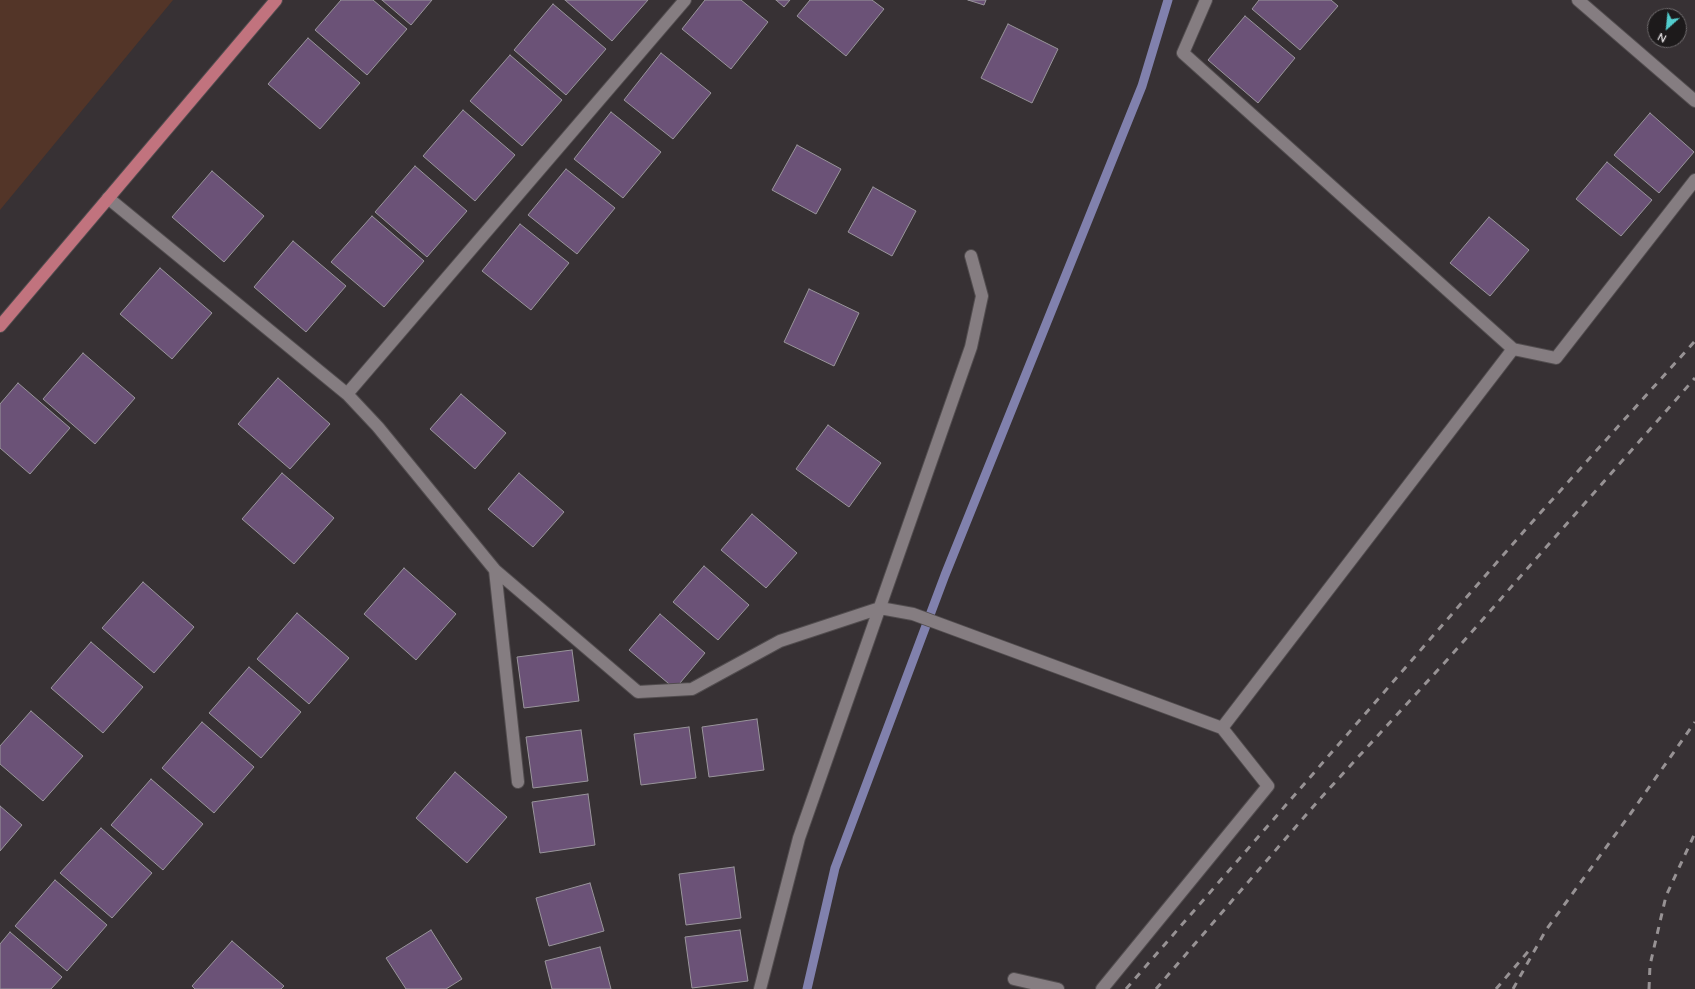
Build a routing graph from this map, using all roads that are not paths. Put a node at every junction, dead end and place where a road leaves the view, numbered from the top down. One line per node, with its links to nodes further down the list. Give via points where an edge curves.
1 (276, 0): 7 (main road)
2 (685, 0): 11 (street)
3 (1206, 0): 10 (street, via 1183,53)
4 (1578, 0): 5 (street)
5 (1695, 101)
6 (1695, 180): 10 (street, via 1556,358)
7 (108, 198): 9 (main road); 11 (street)
8 (971, 256): 13 (street, via 982,296 971,347)
9 (0, 326)
10 (1513, 349): 14 (street)
11 (347, 394): 12 (street, via 378,427)
12 (496, 570): 13 (street, via 638,692 692,689 780,641); 15 (street)
13 (880, 608): 14 (street, via 913,614); 17 (street, via 799,838)
14 (1222, 728): 19 (street, via 1268,786)
15 (518, 782)
16 (1014, 979): 18 (street)
17 (760, 989)
18 (1058, 989)
19 (1102, 989)

